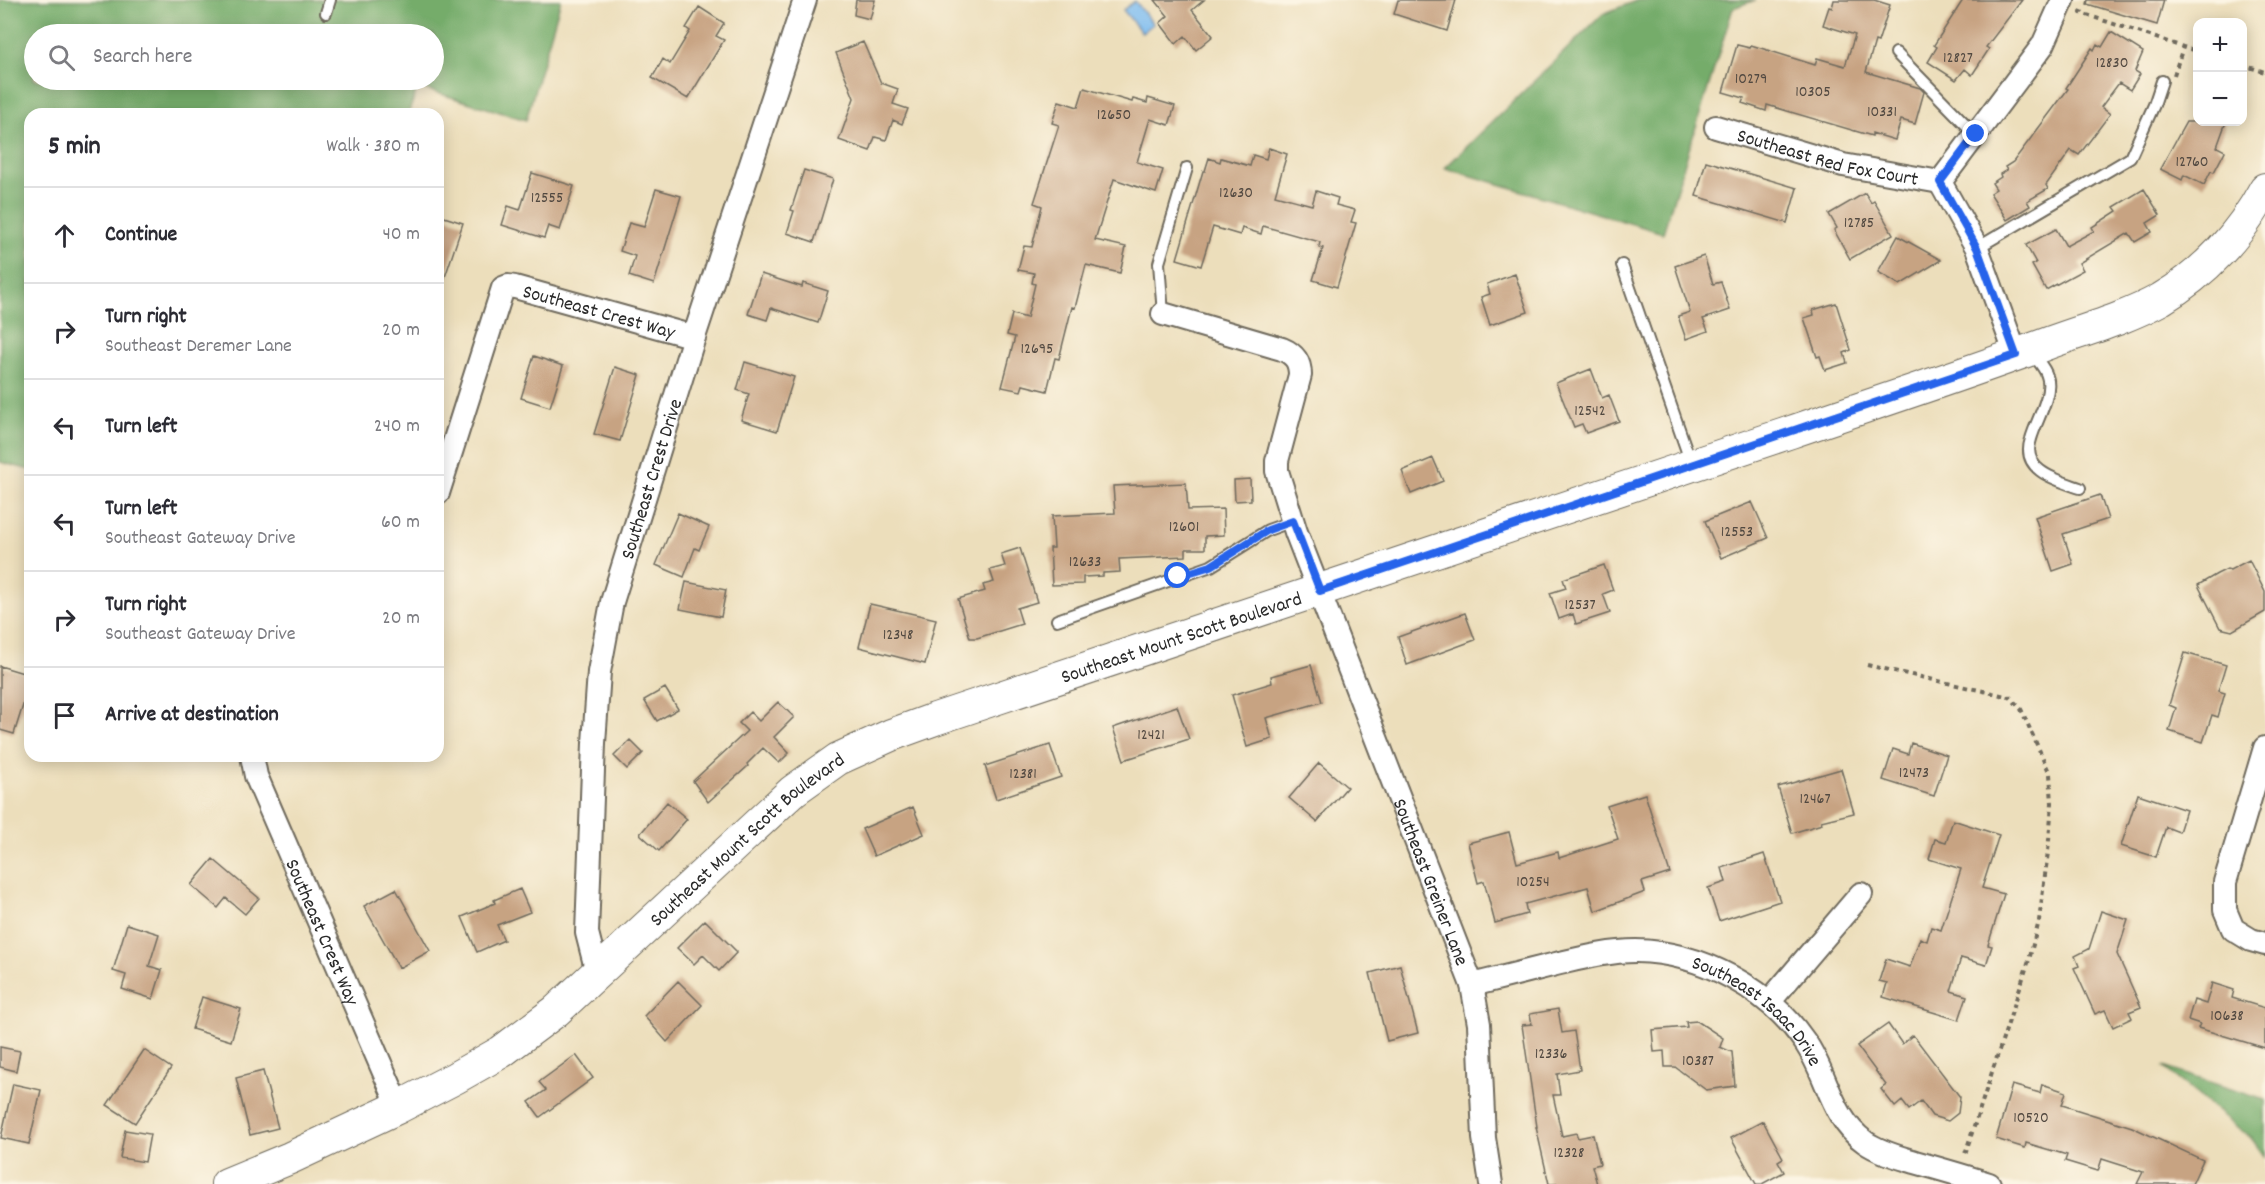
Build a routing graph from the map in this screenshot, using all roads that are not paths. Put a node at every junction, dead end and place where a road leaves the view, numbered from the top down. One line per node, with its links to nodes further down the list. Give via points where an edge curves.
1 (330, 0): 4 (lane)
2 (805, 0): 15 (street, Southeast Crest Drive)
3 (2073, 3): 8 (street)
4 (326, 13)
5 (1896, 53): 8 (lane)
6 (2162, 81): 12 (lane, via 2130,158)
7 (1716, 127): 10 (street, Southeast Red Fox Court, via 1843,165)
8 (1976, 134): 10 (street)
9 (1187, 168): 14 (lane, via 1160,263)
10 (1940, 182): 12 (street)
11 (2265, 189): 16 (main road, Southeast Mount Scott Boulevard, via 2229,242 2186,283 2134,312)
12 (1977, 248): 16 (street)
13 (1622, 265): 17 (lane)
14 (1163, 314): 20 (street, Southeast Greiner Lane, via 1282,349 1296,358 1300,375 1277,461)
15 (694, 337): 18 (street, Southeast Crest Way, via 515,287 503,288); 27 (street, Southeast Crest Drive, via 612,602 599,672 587,933)
16 (2023, 353): 17 (main road, Southeast Mount Scott Boulevard); 19 (lane, via 2044,369 2049,386 2030,441 2031,460 2048,477)
17 (1692, 466): 21 (main road, Southeast Mount Scott Boulevard)
18 (444, 474)
19 (2080, 488)
20 (1293, 521): 21 (street, Southeast Greiner Lane); 22 (lane, via 1268,530 1211,566)
21 (1320, 591): 27 (main road, Southeast Mount Scott Boulevard, via 935,719 838,759 793,791); 28 (street, Southeast Greiner Lane)
22 (1057, 620)
23 (2265, 748): 26 (street, via 2225,882 2225,909 2233,928)
24 (253, 762): 30 (street, Southeast Crest Way)
25 (1861, 894): 29 (street)
26 (2265, 944)
27 (597, 972): 30 (main road, Southeast Mount Scott Boulevard, via 556,1011 501,1052)
28 (1472, 985): 29 (street, Southeast Isaac Drive, via 1597,954 1636,951 1696,962 1732,977); 32 (street, Southeast Greiner Lane, via 1479,1024 1484,1138)
29 (1769, 1002): 33 (street, Southeast Isaac Drive, via 1807,1044 1838,1112 1866,1143)
30 (399, 1107): 31 (main road, Southeast Mount Scott Boulevard)
31 (227, 1184)
32 (1491, 1184)
33 (1989, 1184)

